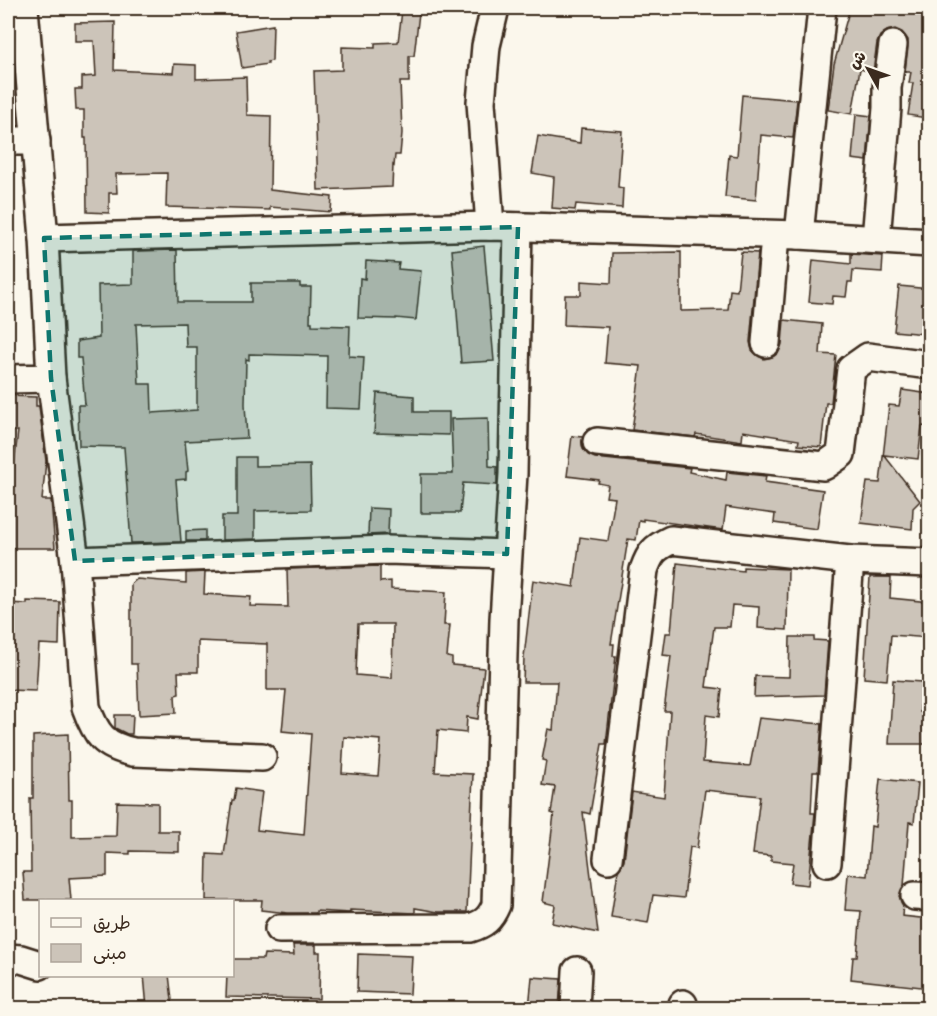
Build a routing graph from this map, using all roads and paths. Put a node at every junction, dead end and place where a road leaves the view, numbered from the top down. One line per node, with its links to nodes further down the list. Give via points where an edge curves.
1 (24, 8): 8 (street)
2 (473, 8): 6 (street)
3 (495, 8): 6 (street)
4 (822, 8): 11 (street)
5 (894, 45): 13 (street)
6 (486, 46): 9 (street, via 481,102)
7 (8, 141): 8 (street)
8 (36, 141): 12 (street)
9 (490, 226): 10 (street); 12 (street)
10 (518, 227): 11 (street); 20 (street, via 513,474)
11 (787, 236): 13 (street); 15 (street)
12 (44, 238): 17 (street)
13 (876, 239): 14 (street)
14 (930, 243)
15 (766, 343)
16 (930, 365): 19 (street, via 868,357 851,369 841,454 824,466)
17 (51, 378): 18 (street); 22 (street)
18 (8, 380)
19 (597, 442)
20 (507, 554): 22 (street, via 387,550); 27 (street, via 497,890 490,917 470,928)
21 (850, 560): 23 (street); 25 (street, via 671,540 650,555 644,570); 26 (street)
22 (75, 561): 24 (street, via 86,707 102,739 115,748 133,752)
23 (930, 563)
24 (262, 757)
25 (608, 859)
26 (827, 863)
27 (279, 929)
28 (8, 958): 29 (street)
29 (39, 965)
30 (577, 971): 31 (street)
31 (575, 1008)

